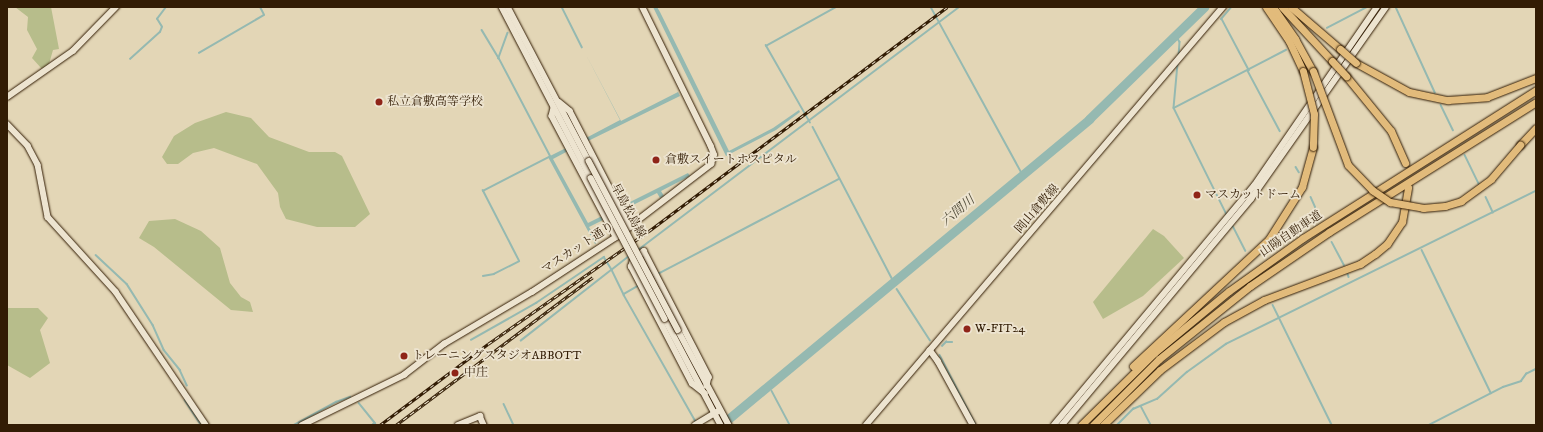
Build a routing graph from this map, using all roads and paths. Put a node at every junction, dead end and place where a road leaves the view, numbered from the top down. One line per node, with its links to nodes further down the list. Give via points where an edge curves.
1 (116, 7): 13 (street, via 73,51)
2 (642, 7): 20 (street, マスカット通り, via 714,155 708,168)
3 (1266, 7): 23 (highway, bridge, via 1289,41 1304,71 1314,114 1314,147 1302,187 1268,239)
4 (1273, 7): 16 (highway, bridge, via 1295,39 1312,71 1348,165 1372,190 1390,202 1423,208 1445,206 1461,201 1491,179)
5 (1282, 7): 18 (highway, bridge, via 1346,76 1391,131)
6 (1291, 7): 11 (highway, bridge, via 1356,63 1409,92 1448,100 1487,97)
7 (1377, 7): 36 (street, via 1284,144 1228,217)
8 (1386, 7): 37 (street, via 1289,148 1232,224)
9 (506, 8): 17 (street, 早島松島線, via 557,101); 17 (street, 早島松島線, via 554,108)
10 (1220, 11): 22 (street, 岡山倉敷線)
11 (1536, 78)
12 (1536, 90): 23 (highway, 山陽自動車道, via 1302,238 1203,311)
13 (7, 97)
14 (1536, 102): 39 (highway, 山陽自動車道, via 1291,257 1221,308 1136,382)
15 (7, 124): 30 (street, via 28,146 38,165 48,216 116,292)
16 (1536, 128)
17 (577, 145): 20 (street, via 621,208); 21 (street); 24 (street, 早島松島線, bridge, via 589,161); 25 (street, 早島松島線, bridge, via 591,178)
18 (1405, 163)
19 (1408, 188): 40 (highway, via 1402,222 1387,244 1375,254 1360,264 1264,300 1224,322 1183,351)
20 (630, 227): 21 (street, マスカット通り)
21 (616, 237): 31 (street, マスカット通り, via 532,292 444,344 404,375)
22 (930, 350): 34 (street, 岡山倉敷線); 35 (street)
23 (1130, 372): 38 (highway)
24 (707, 386): 25 (street, via 709,377 644,251 630,264 692,384); 26 (street, 早島松島線)
25 (705, 394): 26 (street, 早島松島線)
26 (718, 412): 27 (street, 早島松島線); 28 (street)
27 (722, 421): 29 (street, 早島松島線)
28 (696, 424)
29 (728, 424)
30 (206, 425)
31 (302, 425)
32 (458, 425): 33 (street, via 480,416)
33 (484, 425)
34 (866, 425)
35 (973, 425)
36 (1054, 425)
37 (1062, 425)
38 (1080, 425)
39 (1093, 425)
40 (1103, 425)

